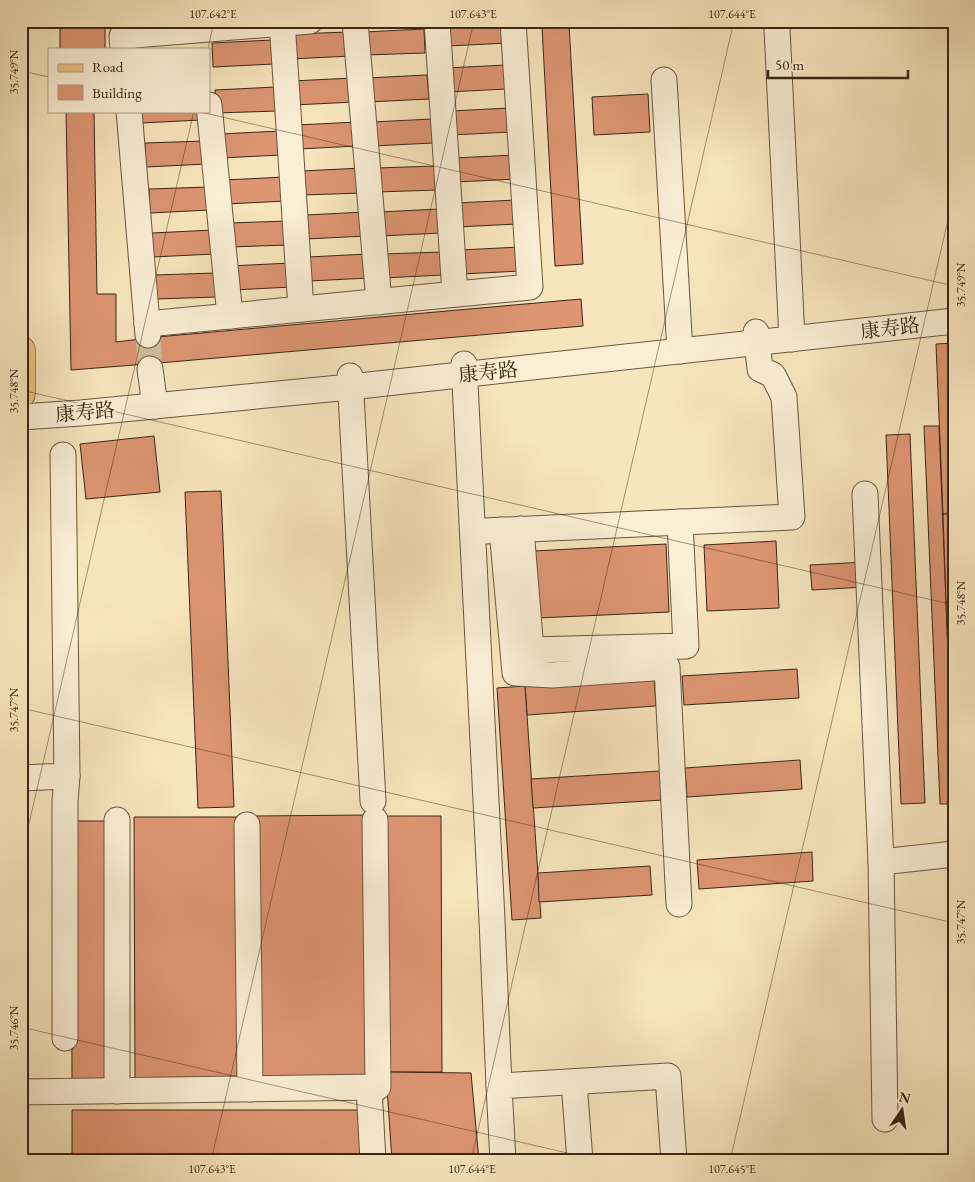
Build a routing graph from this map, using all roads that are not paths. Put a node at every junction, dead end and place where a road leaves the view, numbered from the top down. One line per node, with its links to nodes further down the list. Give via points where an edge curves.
1 (310, 21): 5 (street)
2 (355, 21): 13 (street)
3 (437, 21): 12 (street)
4 (513, 21): 12 (street, via 530,287)
5 (282, 22): 7 (street); 14 (street)
6 (778, 29): 18 (street)
7 (202, 33): 8 (street, via 122,36)
8 (123, 48)
9 (664, 80): 20 (street)
10 (129, 112): 16 (street, via 148,329)
11 (210, 112): 16 (street)
12 (455, 294): 13 (street)
13 (379, 302): 14 (street)
14 (301, 309): 16 (street)
15 (954, 310): 18 (street, 康寿路)
16 (230, 316)
17 (954, 321): 18 (street, 康寿路)
18 (792, 334): 19 (street, 康寿路)
19 (756, 337): 20 (street, 康寿路); 31 (street, via 760,369 774,375 784,397 792,516)
20 (679, 346): 22 (street, 康寿路)
21 (21, 350): 25 (main road)
22 (465, 369): 24 (street, 康寿路); 33 (street)
23 (150, 370): 26 (street)
24 (350, 381): 26 (street, 康寿路); 44 (street, via 374,811 378,1087)
25 (21, 394)
26 (154, 400): 27 (street, 康寿路); 28 (street, 康寿路, via 81,414)
27 (21, 406)
28 (21, 417)
29 (63, 455): 34 (street)
30 (865, 494): 39 (street)
31 (680, 522): 32 (street); 32 (street, via 686,646 531,650)
32 (511, 530): 33 (street); 40 (street, via 515,673 552,675 667,667)
33 (472, 532): 43 (street)
34 (67, 776): 35 (street); 41 (street)
35 (21, 778)
36 (118, 820): 46 (street)
37 (247, 825): 45 (street)
38 (954, 854): 39 (street)
39 (880, 862): 48 (street)
40 (679, 904)
41 (65, 1038)
42 (574, 1082): 43 (street); 51 (street); 52 (street, via 668,1076)
43 (499, 1086): 50 (street)
44 (369, 1087): 45 (street); 49 (street)
45 (250, 1089): 46 (street)
46 (116, 1090): 47 (street)
47 (21, 1092)
48 (885, 1118)
49 (373, 1161)
50 (503, 1161)
51 (580, 1161)
52 (674, 1161)

